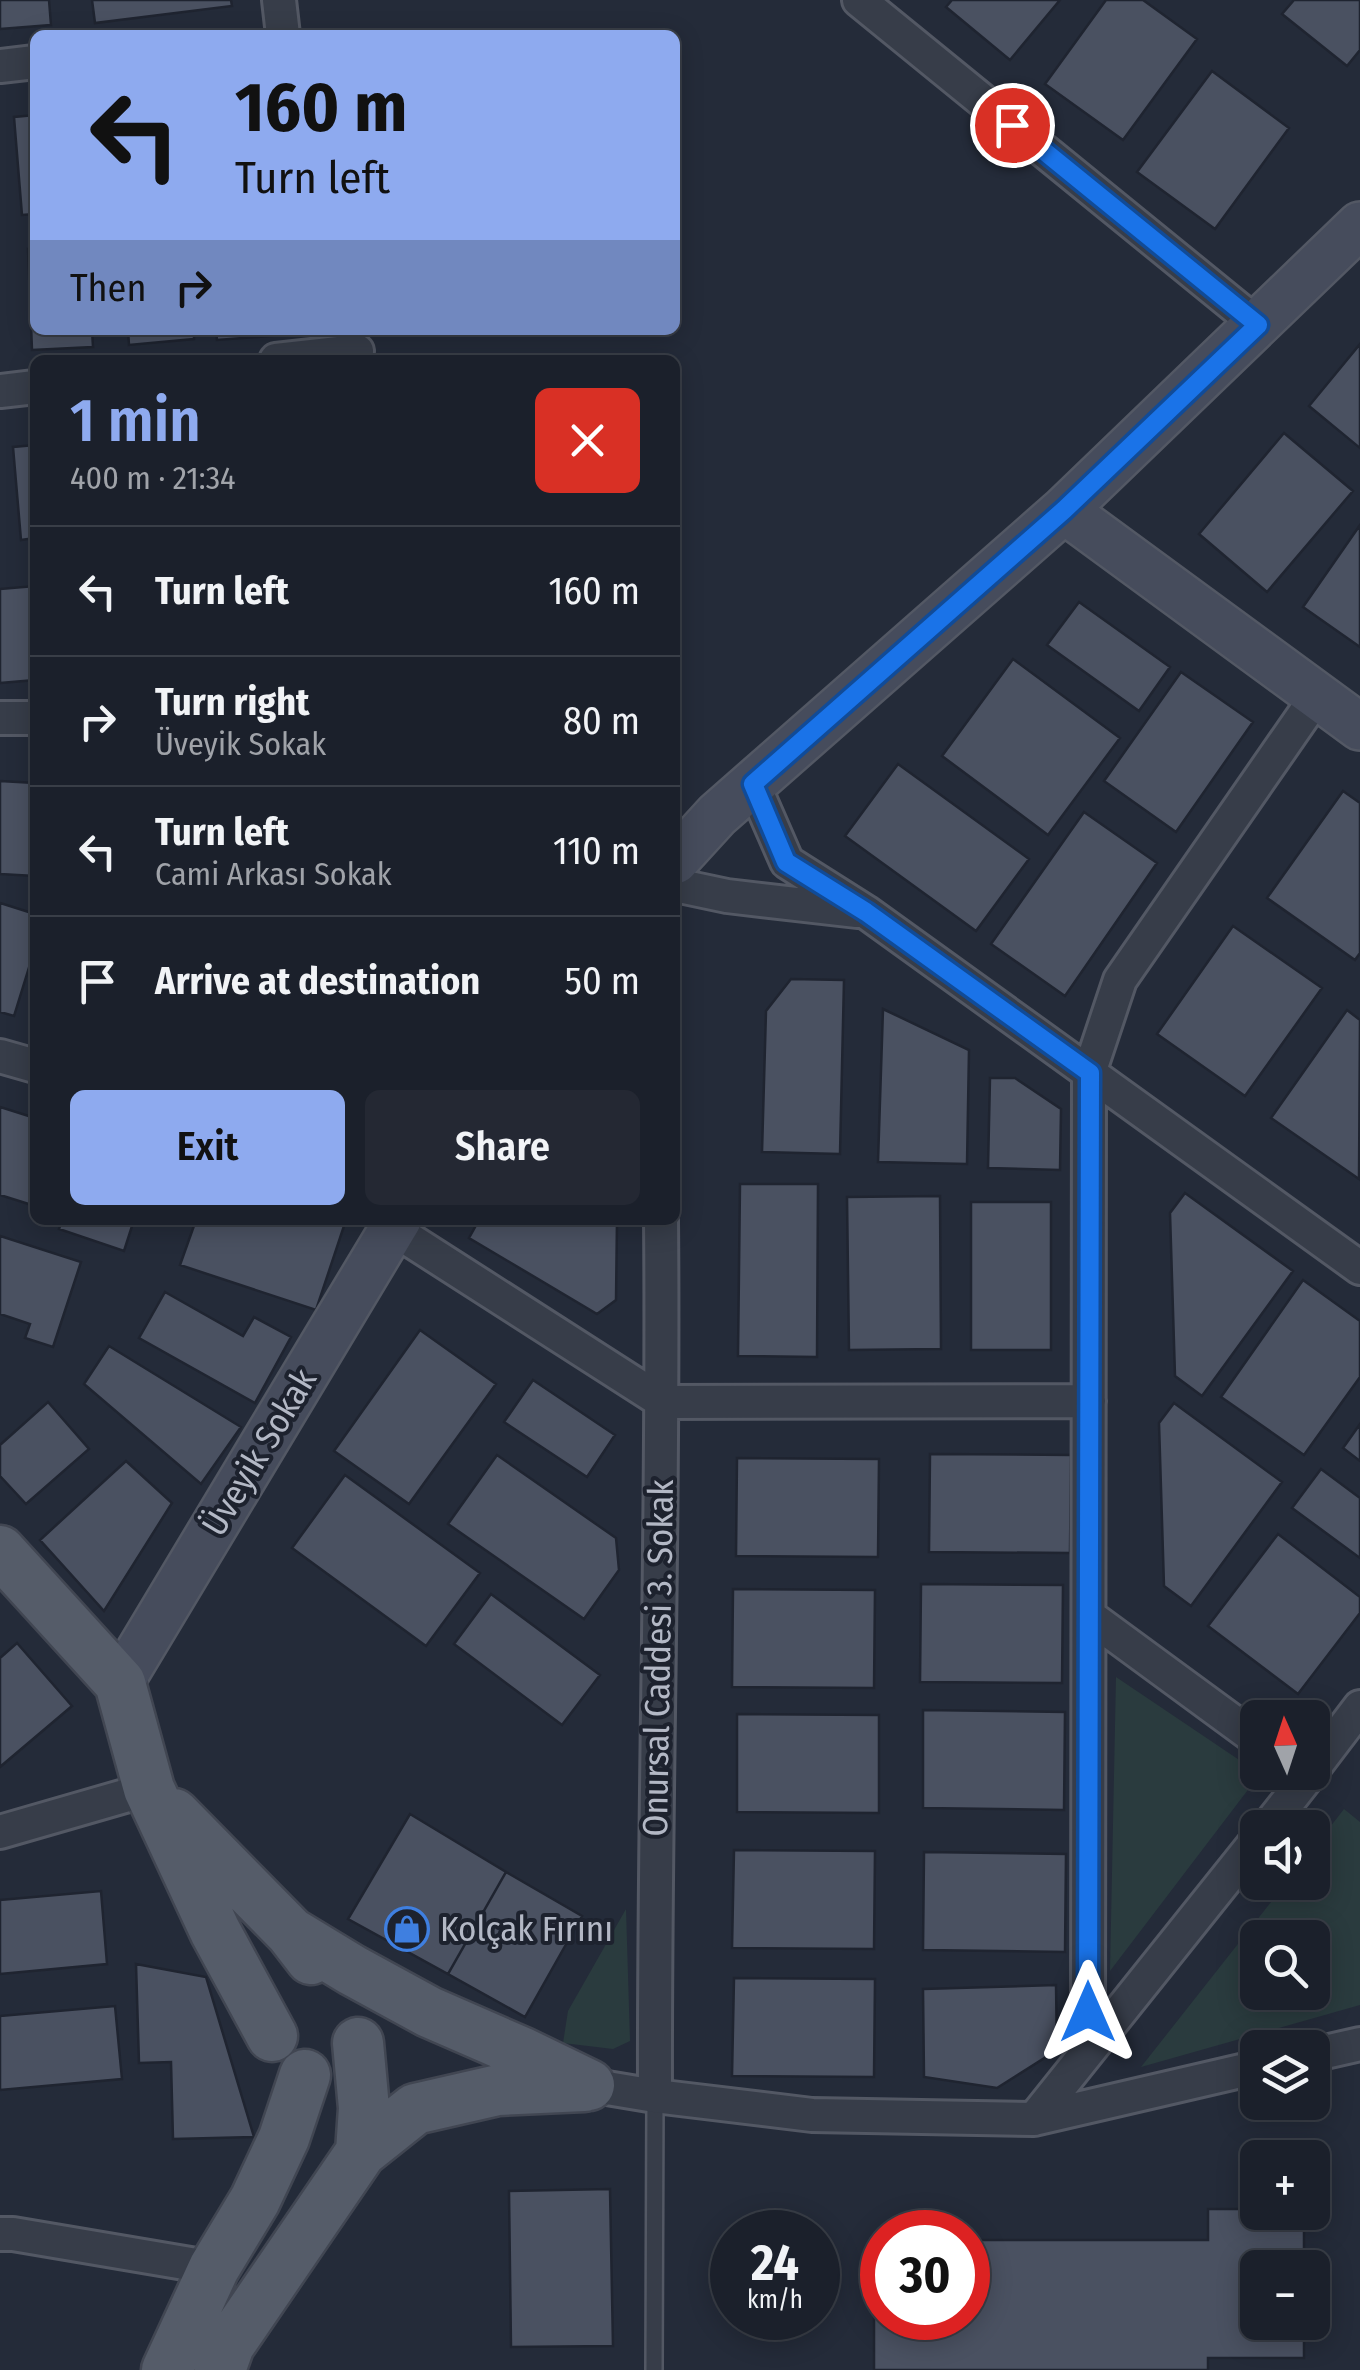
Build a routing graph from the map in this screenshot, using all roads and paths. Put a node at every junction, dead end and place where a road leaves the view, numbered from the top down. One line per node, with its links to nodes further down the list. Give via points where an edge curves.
1 (279, 0): 3 (street)
2 (860, 0): 7 (street)
3 (282, 30)
4 (30, 63): 5 (street)
5 (0, 66)
6 (1360, 226): 7 (street)
7 (1258, 325): 12 (street)
8 (357, 347): 9 (street)
9 (307, 355)
10 (30, 388): 11 (street)
11 (0, 391)
12 (1064, 510): 13 (street); 17 (street)
13 (1317, 696): 16 (street); 24 (street, via 1120,980)
14 (0, 718): 15 (street)
15 (30, 718)
16 (1360, 727)
17 (753, 784): 18 (street); 21 (street, via 786,862)
18 (696, 818): 19 (street)
19 (680, 851)
20 (680, 885): 21 (street)
21 (866, 912): 24 (street)
22 (0, 1056): 23 (street)
23 (30, 1065)
24 (1090, 1073): 27 (street); 28 (street)
25 (395, 1225): 29 (street); 32 (street, Üveyik Sokak)
26 (661, 1225): 29 (street, Onursal Caddesi 3. Sokak)
27 (1360, 1268)
28 (1089, 1401): 29 (street); 31 (street)
29 (663, 1402): 49 (street, Onursal Caddesi 3. Sokak)
30 (0, 1552): 32 (main road)
31 (1089, 1616): 34 (street); 45 (street)
32 (120, 1683): 36 (main road)
33 (1360, 1707): 35 (street)
34 (1240, 1727)
35 (1330, 1745)
36 (149, 1789): 37 (street); 39 (main road); 41 (main road)
37 (0, 1832)
38 (1240, 1862): 45 (street)
39 (291, 1932): 40 (main road); 48 (main road, via 429,2012)
40 (338, 1995): 41 (main road, via 315,1989 292,1996 277,2012); 42 (main road, via 356,2016)
41 (272, 2036): 47 (main road, via 282,2060)
42 (358, 2042): 47 (main road, via 344,2066); 51 (main road)
43 (1360, 2044): 44 (street)
44 (1330, 2050)
45 (1088, 2051): 50 (street)
46 (1240, 2071): 50 (street)
47 (305, 2075): 53 (main road, via 255,2200)
48 (588, 2086): 49 (street); 51 (main road, via 498,2090 415,2108)
49 (655, 2096): 50 (street, via 812,2115); 56 (lane)
50 (1034, 2119)
51 (361, 2152): 55 (main road, via 228,2344)
52 (0, 2234): 53 (street)
53 (214, 2268): 54 (main road)
54 (167, 2370)
55 (220, 2370)
56 (654, 2370)

